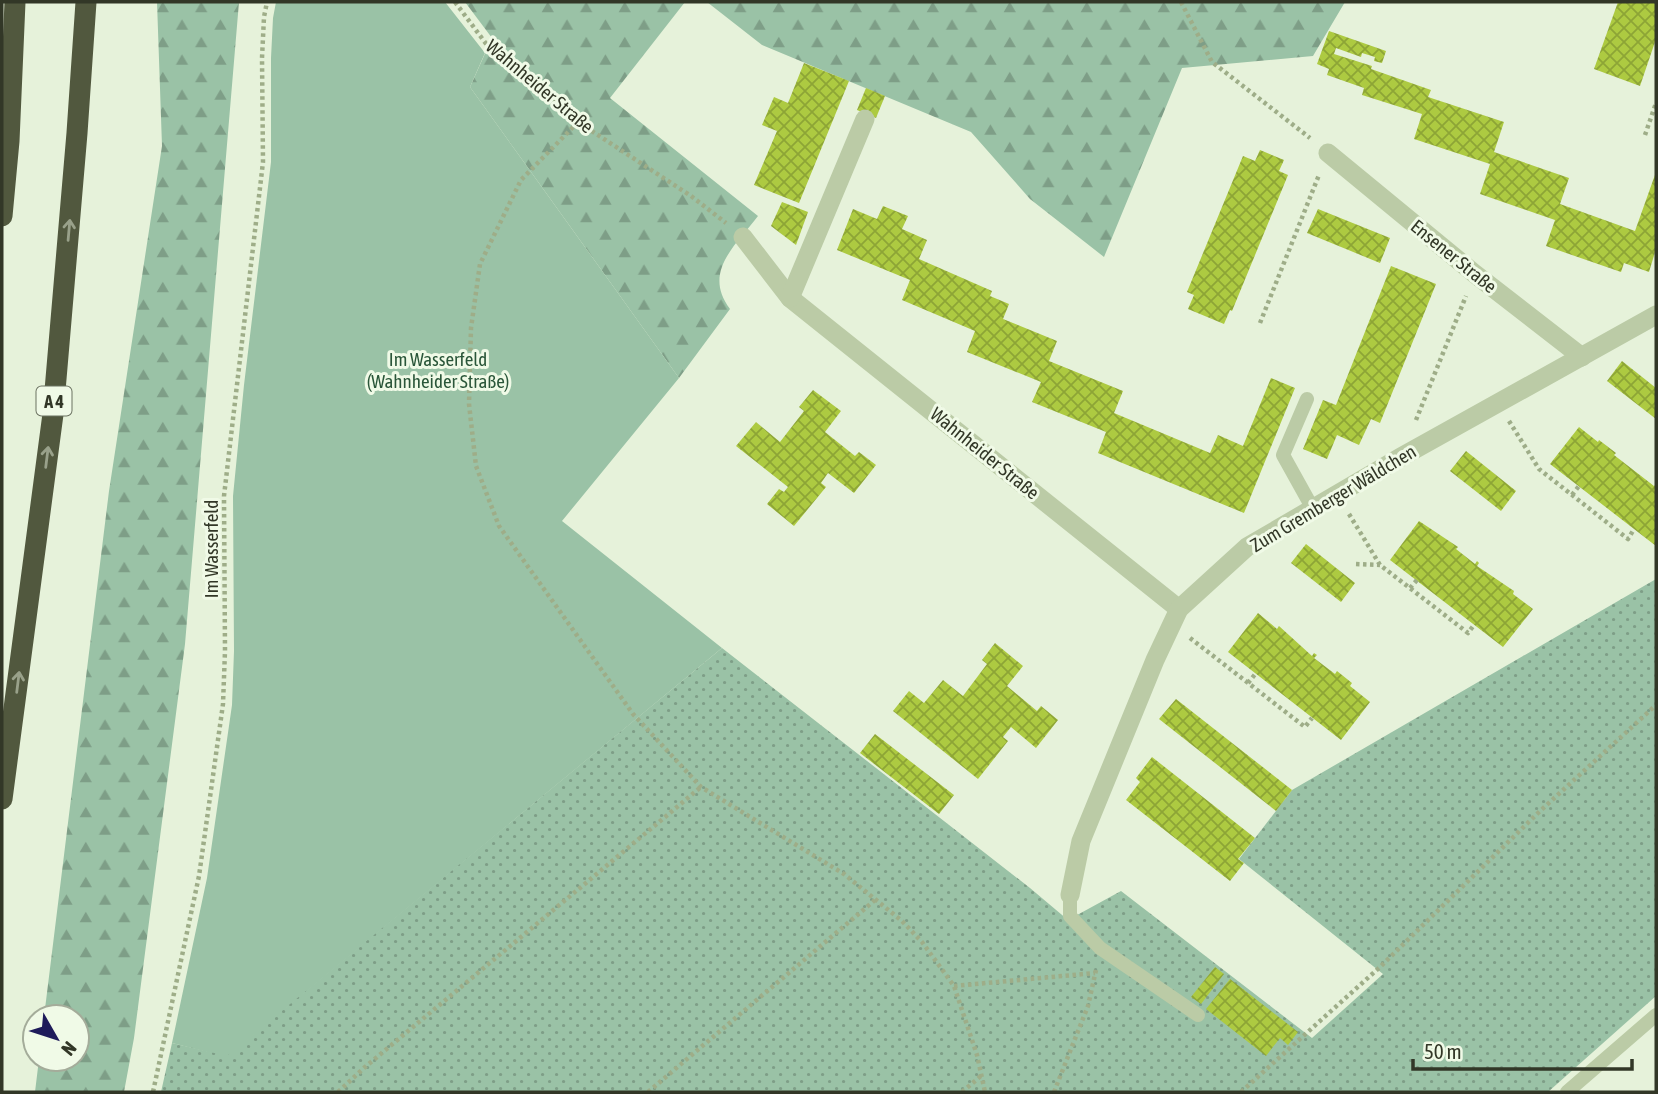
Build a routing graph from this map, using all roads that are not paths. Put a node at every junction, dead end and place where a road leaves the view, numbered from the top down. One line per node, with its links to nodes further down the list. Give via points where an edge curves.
1 (15, 2): 5 (highway)
2 (86, 2): 13 (highway, A 4, one-way to 2, via 52,414)
3 (865, 120): 7 (street)
4 (1328, 153): 9 (street, Ensener Straße)
5 (2, 216)
6 (743, 237): 7 (street, Wahnheider Straße)
7 (790, 298): 12 (street, Wahnheider Straße)
8 (1656, 315): 9 (street, Zum Gremberger Wäldchen)
9 (1582, 357): 11 (street, Zum Gremberger Wäldchen)
10 (1307, 399): 11 (lane, via 1283,455)
11 (1313, 509): 12 (street, Zum Gremberger Wäldchen, via 1247,547)
12 (1175, 616): 14 (street, Zum Gremberger Wäldchen, via 1081,841)
13 (2, 799)
14 (1070, 895): 15 (lane, via 1070,916 1100,948)
15 (1198, 1015)
16 (1656, 1015): 17 (lane)
17 (1567, 1092)

